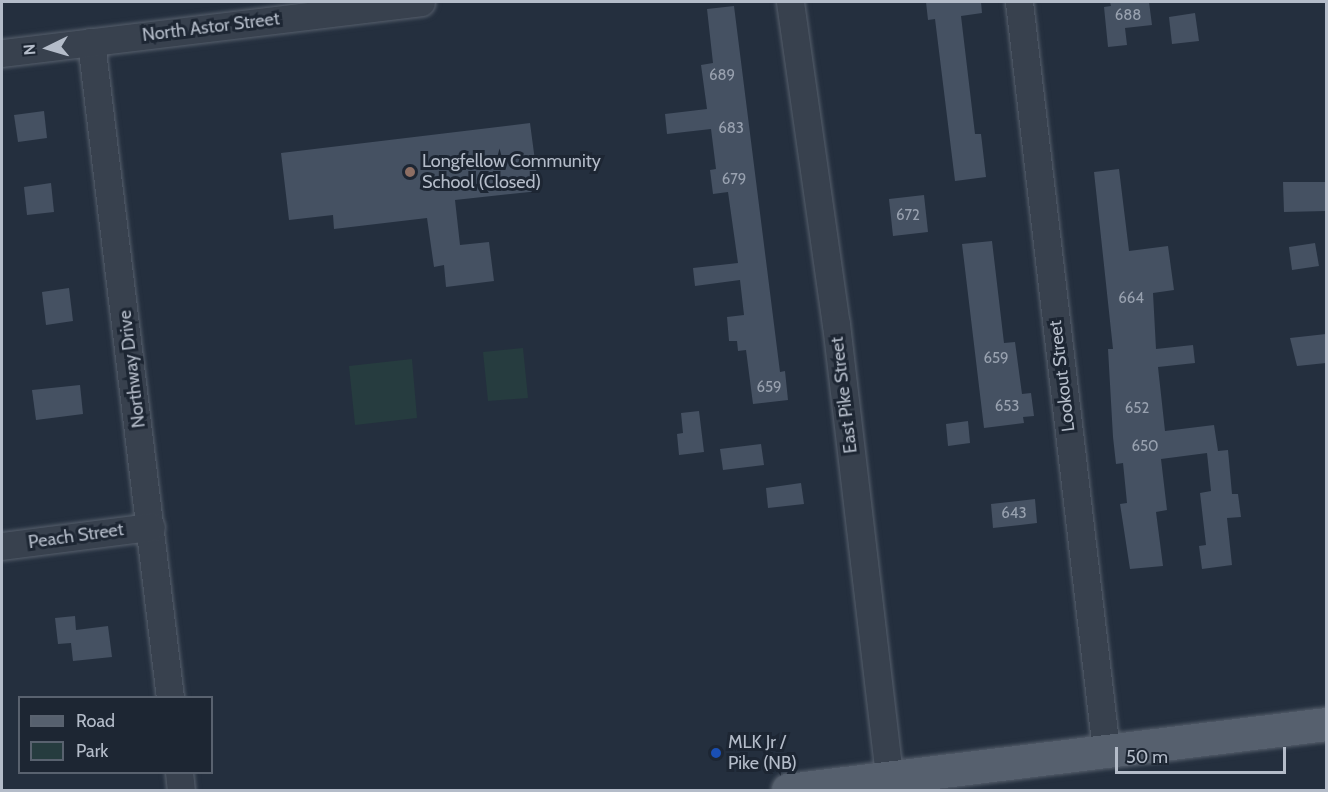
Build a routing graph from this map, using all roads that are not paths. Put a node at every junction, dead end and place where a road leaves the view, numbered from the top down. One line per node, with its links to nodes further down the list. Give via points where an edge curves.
1 (421, 2): 4 (street, North Astor Street)
2 (790, 2): 12 (street, East Pike Street, via 836,324)
3 (1019, 2): 10 (street, Lookout Street)
4 (91, 42): 5 (street, North Astor Street); 6 (street, Northway Drive)
5 (2, 53)
6 (151, 527): 7 (street, Peach Street); 8 (street, Northway Drive)
7 (2, 546)
8 (170, 696)
9 (1326, 724): 10 (main road)
10 (1106, 751): 12 (main road)
11 (179, 774): 13 (street)
12 (890, 784): 14 (main road)
13 (181, 790)
14 (788, 790)

